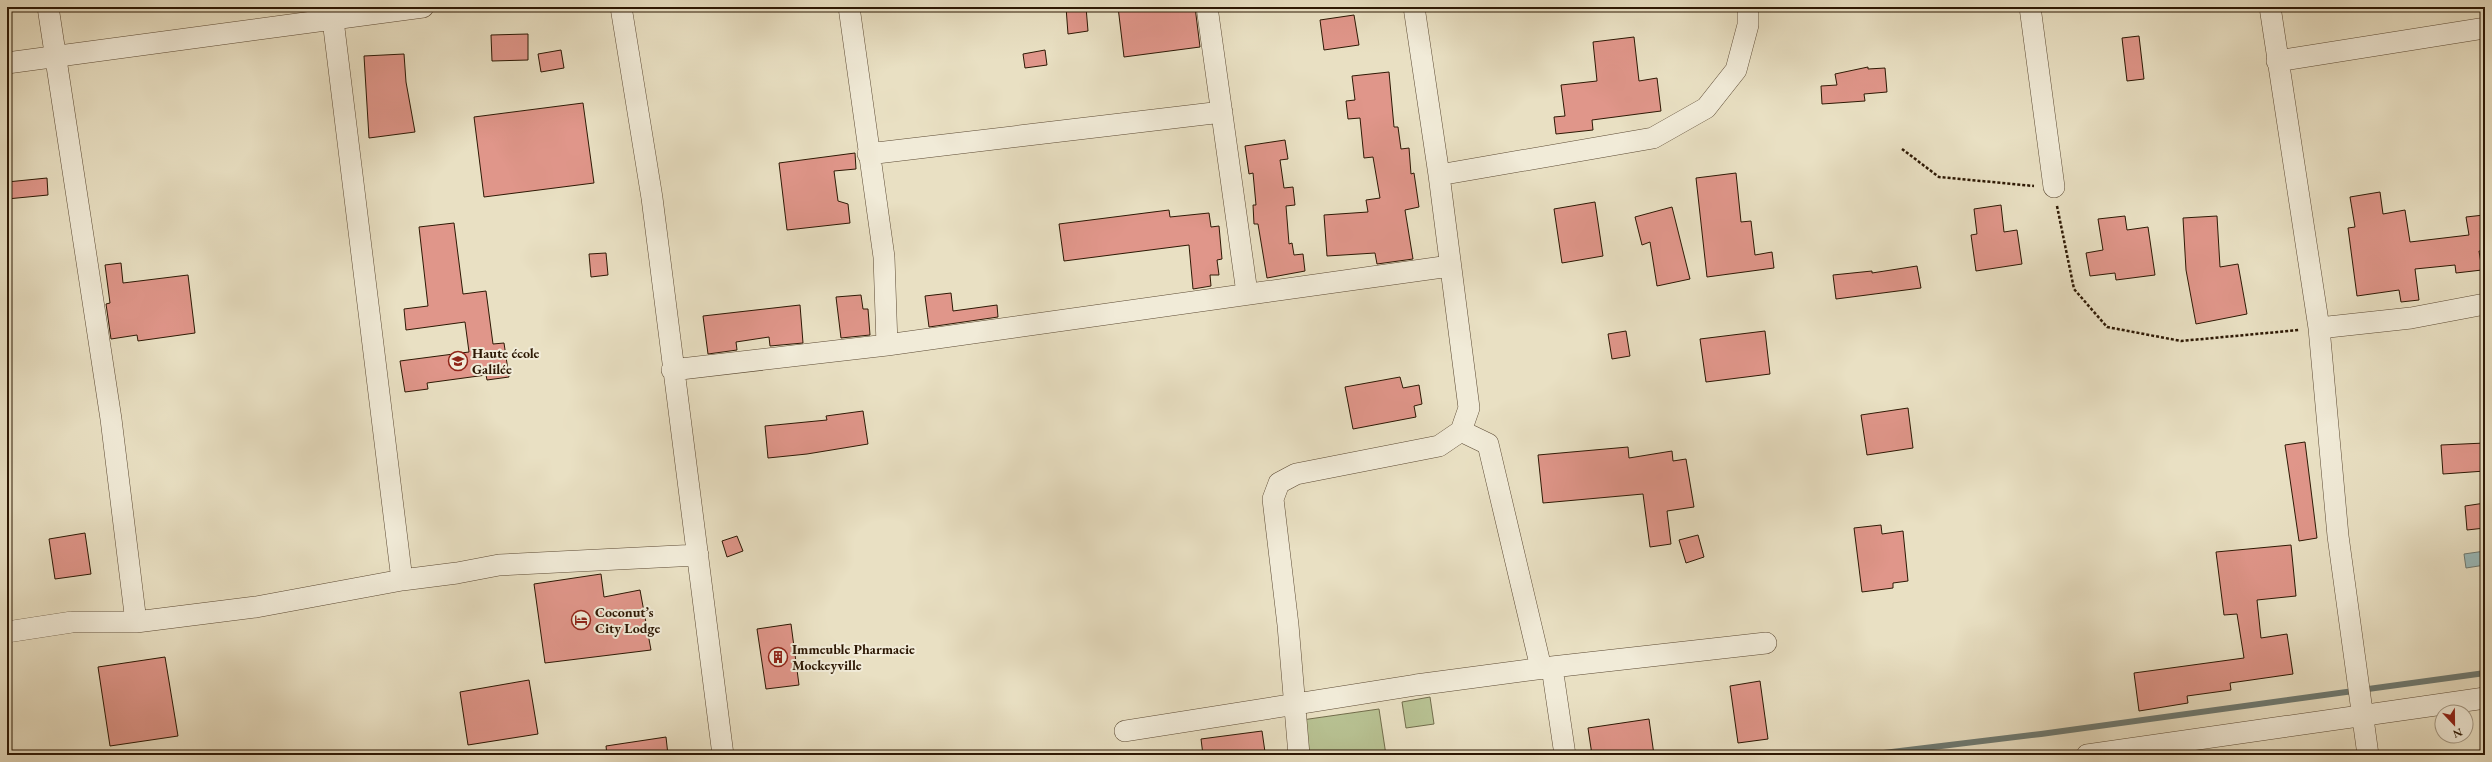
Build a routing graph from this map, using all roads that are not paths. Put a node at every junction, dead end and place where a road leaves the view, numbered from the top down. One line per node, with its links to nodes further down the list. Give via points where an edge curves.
1 (48, 7): 12 (street)
2 (423, 7): 10 (street)
3 (620, 7): 24 (street, via 652,198)
4 (849, 7): 16 (street)
5 (1207, 7): 15 (street)
6 (1414, 7): 17 (street)
7 (1748, 7): 17 (street, via 1748,25 1736,70 1706,108 1653,138)
8 (2030, 7): 18 (street)
9 (2270, 7): 13 (street)
10 (333, 20): 12 (street); 27 (street)
11 (2485, 28): 13 (street)
12 (54, 57): 14 (street); 28 (street, via 111,419)
13 (2277, 61): 22 (street)
14 (7, 63)
15 (1222, 112): 16 (street); 20 (street)
16 (868, 154): 23 (street, via 884,257)
17 (1439, 175): 19 (street)
18 (2054, 188)
19 (1450, 266): 20 (street); 25 (street, via 1468,408)
20 (1247, 293): 23 (street)
21 (2485, 304): 22 (street, via 2411,318)
22 (2319, 328): 34 (street, via 2338,536)
23 (887, 345): 24 (street)
24 (672, 370): 26 (street)
25 (1461, 431): 31 (street, via 1488,444); 33 (street, via 1439,446 1296,474 1280,483 1273,499 1288,625)
26 (698, 555): 27 (street, via 499,565); 36 (street)
27 (402, 580): 28 (street, via 256,607)
28 (136, 622): 29 (street, via 72,622)
29 (7, 632)
30 (1766, 644): 31 (street)
31 (1546, 667): 33 (street); 38 (street)
32 (2485, 698): 34 (street)
33 (1294, 704): 35 (street); 37 (street)
34 (2363, 717): 39 (street); 40 (street)
35 (1125, 731)
36 (723, 755)
37 (1299, 755)
38 (1565, 755)
39 (2087, 755)
40 (2368, 755)

